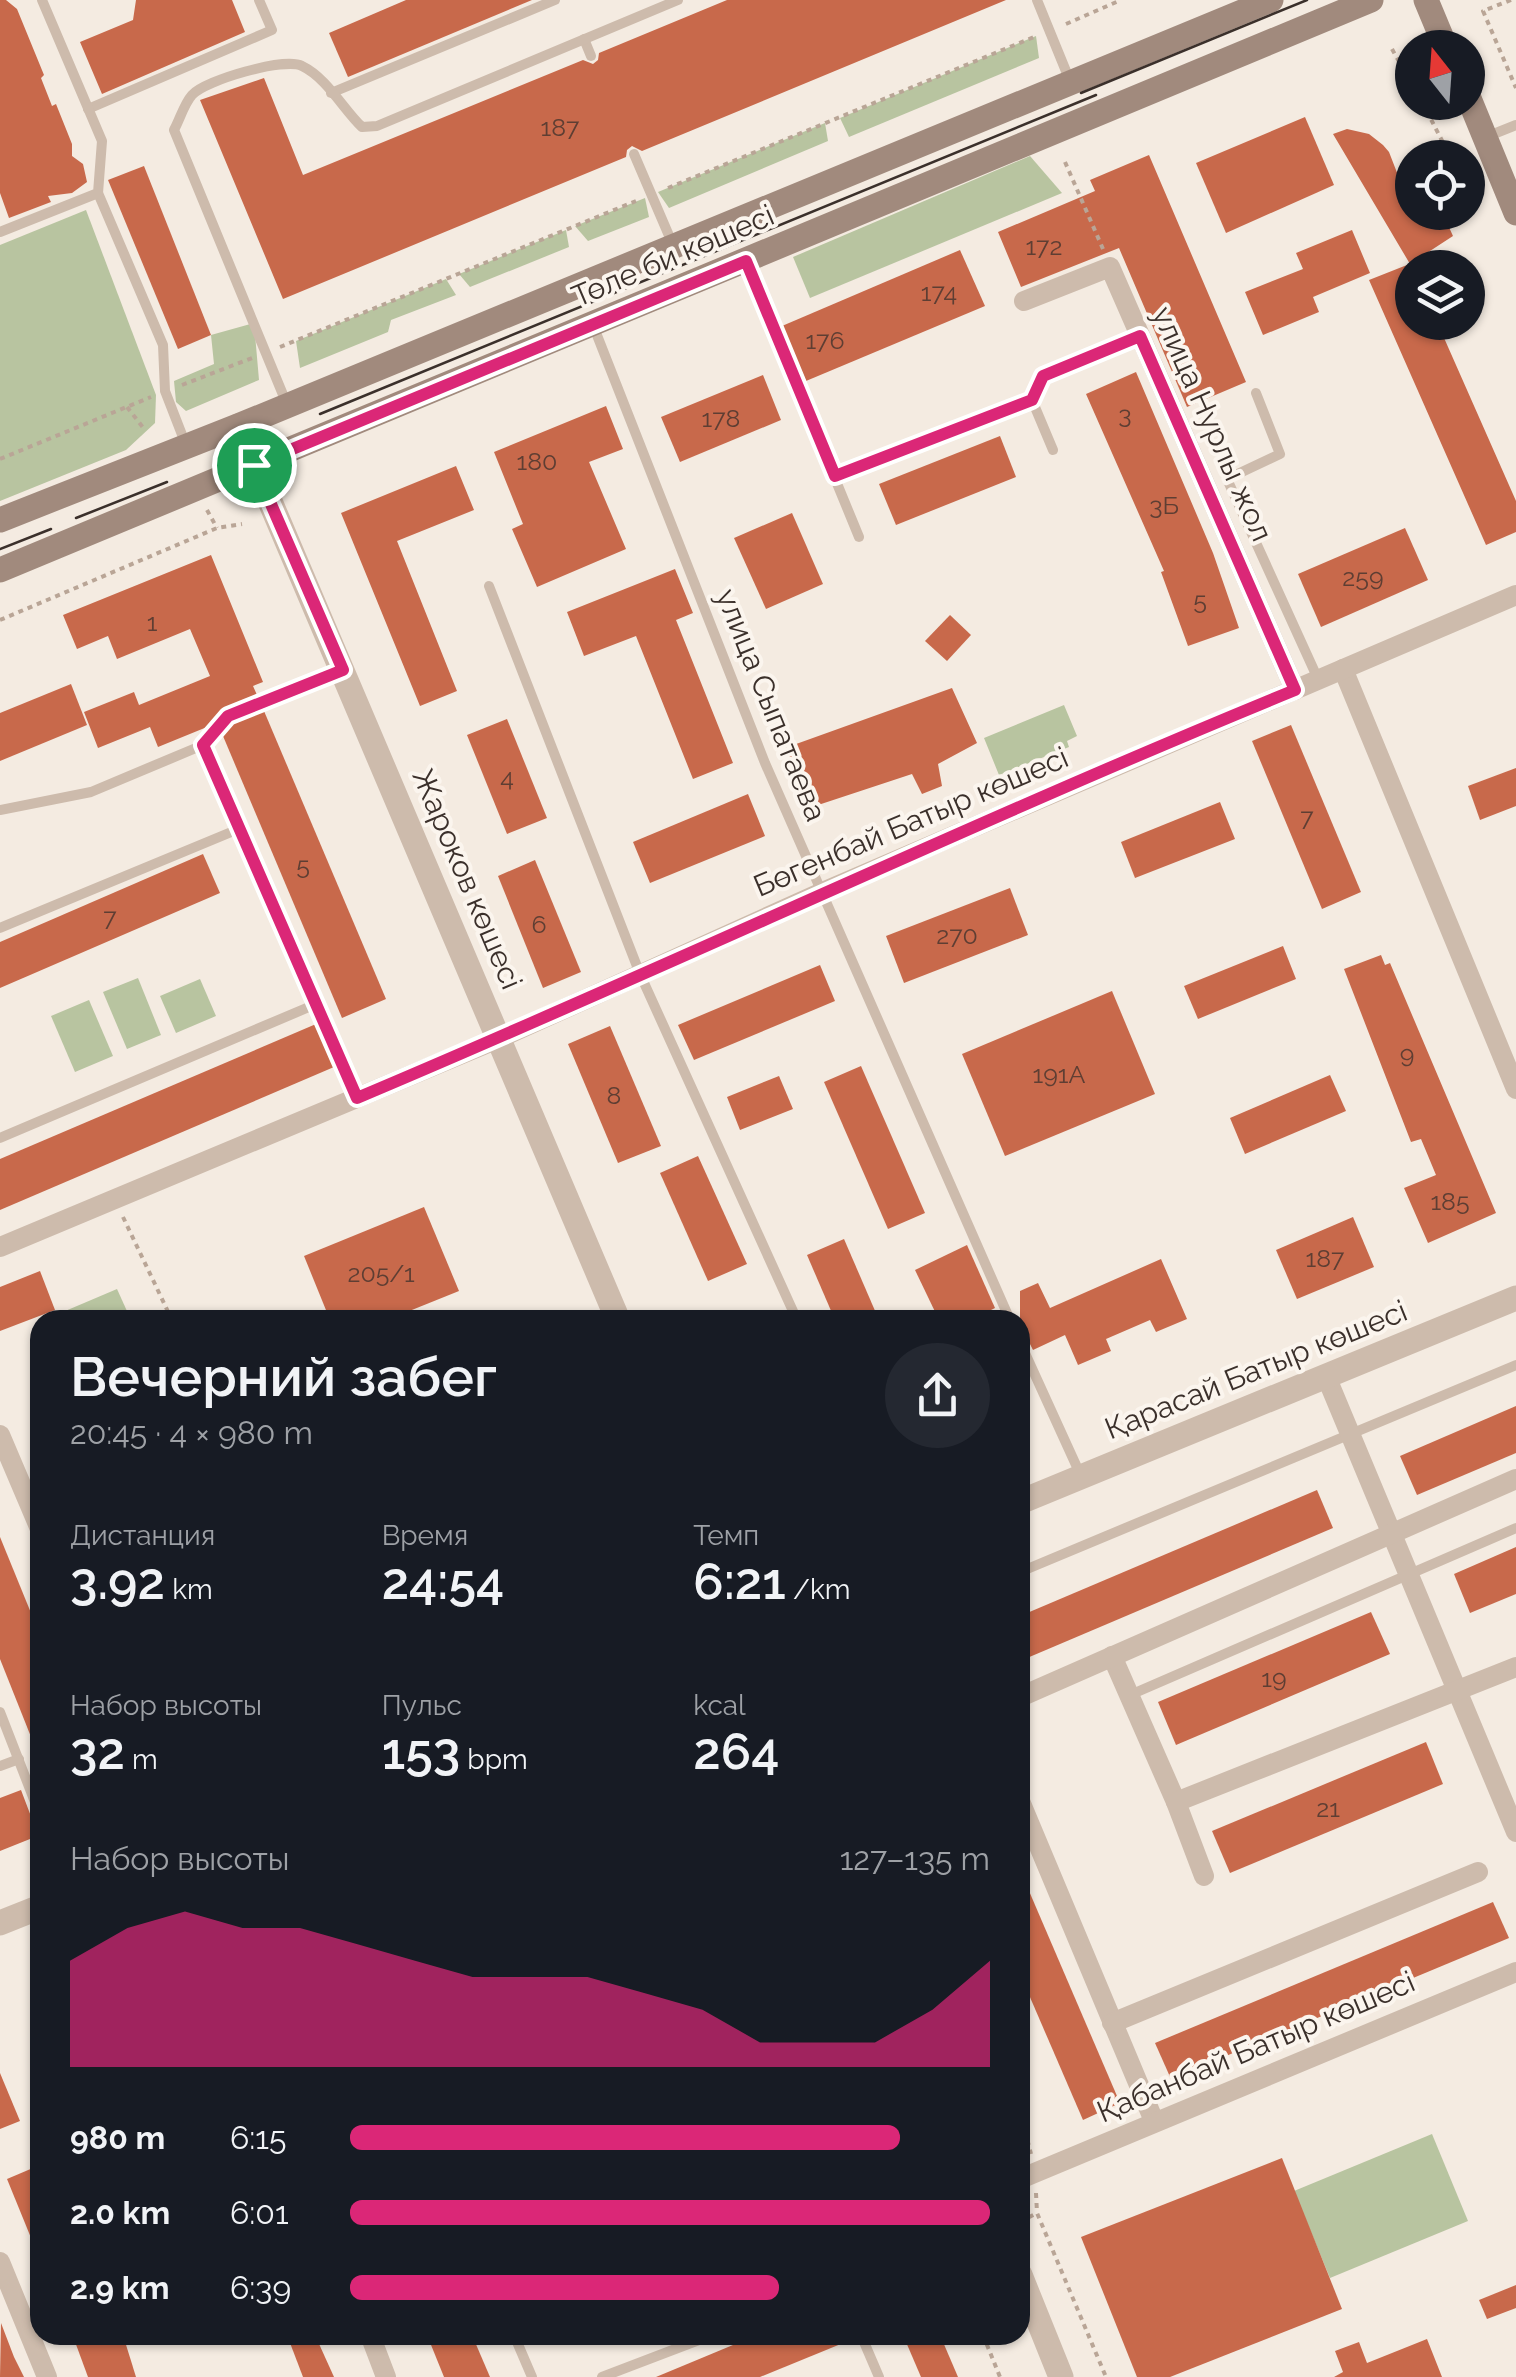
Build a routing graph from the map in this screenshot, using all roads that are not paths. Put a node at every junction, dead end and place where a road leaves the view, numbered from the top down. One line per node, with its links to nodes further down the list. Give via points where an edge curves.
1 (42, 0): 14 (lane)
2 (260, 0): 14 (lane, via 272,30)
3 (554, 0): 13 (lane)
4 (678, 0): 10 (lane)
5 (1037, 0): 12 (lane)
6 (1272, 0): 12 (main road, Төле би көшесі)
7 (1371, 0): 23 (main road, Төле би көшесі)
8 (1426, 0): 9 (main road)
9 (1438, 30)
10 (584, 40): 11 (lane); 13 (lane, via 377,126 362,127)
11 (592, 56)
12 (1070, 82): 22 (main road, Төле би көшесі)
13 (331, 93): 27 (lane, via 300,64 278,64 193,92 174,130)
14 (88, 109): 19 (lane, via 102,141)
15 (1478, 120): 17 (main road)
16 (1516, 125): 17 (lane)
17 (1485, 138): 20 (main road)
18 (634, 154): 22 (lane)
19 (98, 193): 21 (lane); 29 (lane, via 162,345 165,391)
20 (1516, 212)
21 (0, 232)
22 (674, 246): 27 (main road, Төле би көшесі)
23 (746, 261): 25 (main road, Төле би көшесі); 32 (lane)
24 (1024, 301): 43 (street, улица Нурлы жол, via 1110,267)
25 (593, 324): 31 (main road, Төле би көшесі); 47 (lane, улица Сыпатаева)
26 (1256, 392): 42 (lane, via 1280,454 1227,479)
27 (288, 405): 28 (main road, Төле би көшесі)
28 (238, 426): 29 (main road, Төле би көшесі); 31 (street, Жароков көшесі)
29 (186, 446): 33 (main road, Төле би көшесі)
30 (1053, 450): 32 (lane, via 1032,400)
31 (254, 465): 36 (main road, Төле би көшесі); 41 (street, Жароков көшесі)
32 (835, 476): 35 (lane)
33 (40, 504): 34 (main road, Төле би көшесі); 36 (main road, via 65,522)
34 (0, 520)
35 (860, 538)
36 (63, 543): 37 (main road, Төле би көшесі)
37 (0, 570)
38 (489, 586): 49 (lane)
39 (1516, 595): 40 (street, Бөгенбай Батыр көшесі)
40 (1343, 669): 42 (street, Бөгенбай Батыр көшесі); 52 (street)
41 (343, 670): 44 (lane, via 228,716); 51 (street, Жароков көшесі)
42 (1318, 680): 43 (street, Бөгенбай Батыр көшесі)
43 (1295, 690): 47 (street, Бөгенбай Батыр көшесі)
44 (203, 745): 45 (lane, via 91,792); 46 (lane)
45 (0, 810)
46 (241, 828): 48 (lane); 50 (lane)
47 (820, 893): 49 (street, Бөгенбай Батыр көшесі); 59 (lane, улица Сыпатаева)
48 (0, 928)
49 (640, 974): 51 (street, Бөгенбай Батыр көшесі); 58 (lane)
50 (316, 1004): 53 (lane); 54 (lane)
51 (500, 1038): 53 (street, Бөгенбай Батыр көшесі); 57 (street, Жароков көшесі)
52 (1516, 1089)
53 (357, 1098): 55 (street, Бөгенбай Батыр көшесі)
54 (0, 1138)
55 (0, 1246)
56 (1516, 1298): 62 (street, Қарасай Батыр көшесі)
57 (614, 1310)
58 (791, 1310)
59 (1006, 1310)
60 (1030, 1364): 65 (lane)
61 (1516, 1365): 63 (lane)
62 (1326, 1376): 63 (street); 65 (street, Қарасай Батыр көшесі)
63 (1350, 1434): 70 (street); 71 (lane)
64 (0, 1435): 68 (street)
65 (1081, 1477): 67 (street, Қарасай Батыр көшесі)
66 (1516, 1479): 70 (street)
67 (1030, 1498)
68 (30, 1506)
69 (1516, 1528): 72 (lane)
70 (1390, 1532): 72 (street); 73 (street)
71 (1030, 1568)
72 (1407, 1574): 75 (street); 77 (lane)
73 (1112, 1656): 76 (street); 77 (street)
74 (1516, 1667): 75 (street)
75 (1456, 1690): 82 (street); 84 (street)
76 (1030, 1693)
77 (1129, 1695): 82 (street)
78 (0, 1712): 79 (lane)
79 (18, 1759): 80 (lane); 81 (lane)
80 (0, 1766)
81 (30, 1790)
82 (1176, 1802): 86 (street)
83 (1030, 1825): 90 (street)
84 (1516, 1832)
85 (1478, 1872): 90 (street)
86 (1204, 1876)
87 (30, 1911): 88 (street)
88 (0, 1923)
89 (1516, 1972): 91 (street, Қабанбай Батыр көшесі)
90 (1112, 2023): 91 (street)
91 (1154, 2121): 92 (street, Қабанбай Батыр көшесі)
92 (1030, 2175)
93 (0, 2262): 95 (street)
94 (1030, 2299): 106 (street)
95 (30, 2335)
96 (34, 2345): 101 (street)
97 (374, 2345): 102 (street)
98 (518, 2345): 103 (lane)
99 (686, 2345): 104 (lane)
100 (865, 2345): 105 (lane)
101 (47, 2377)
102 (386, 2377)
103 (532, 2377)
104 (602, 2377)
105 (879, 2377)
106 (1062, 2377)

